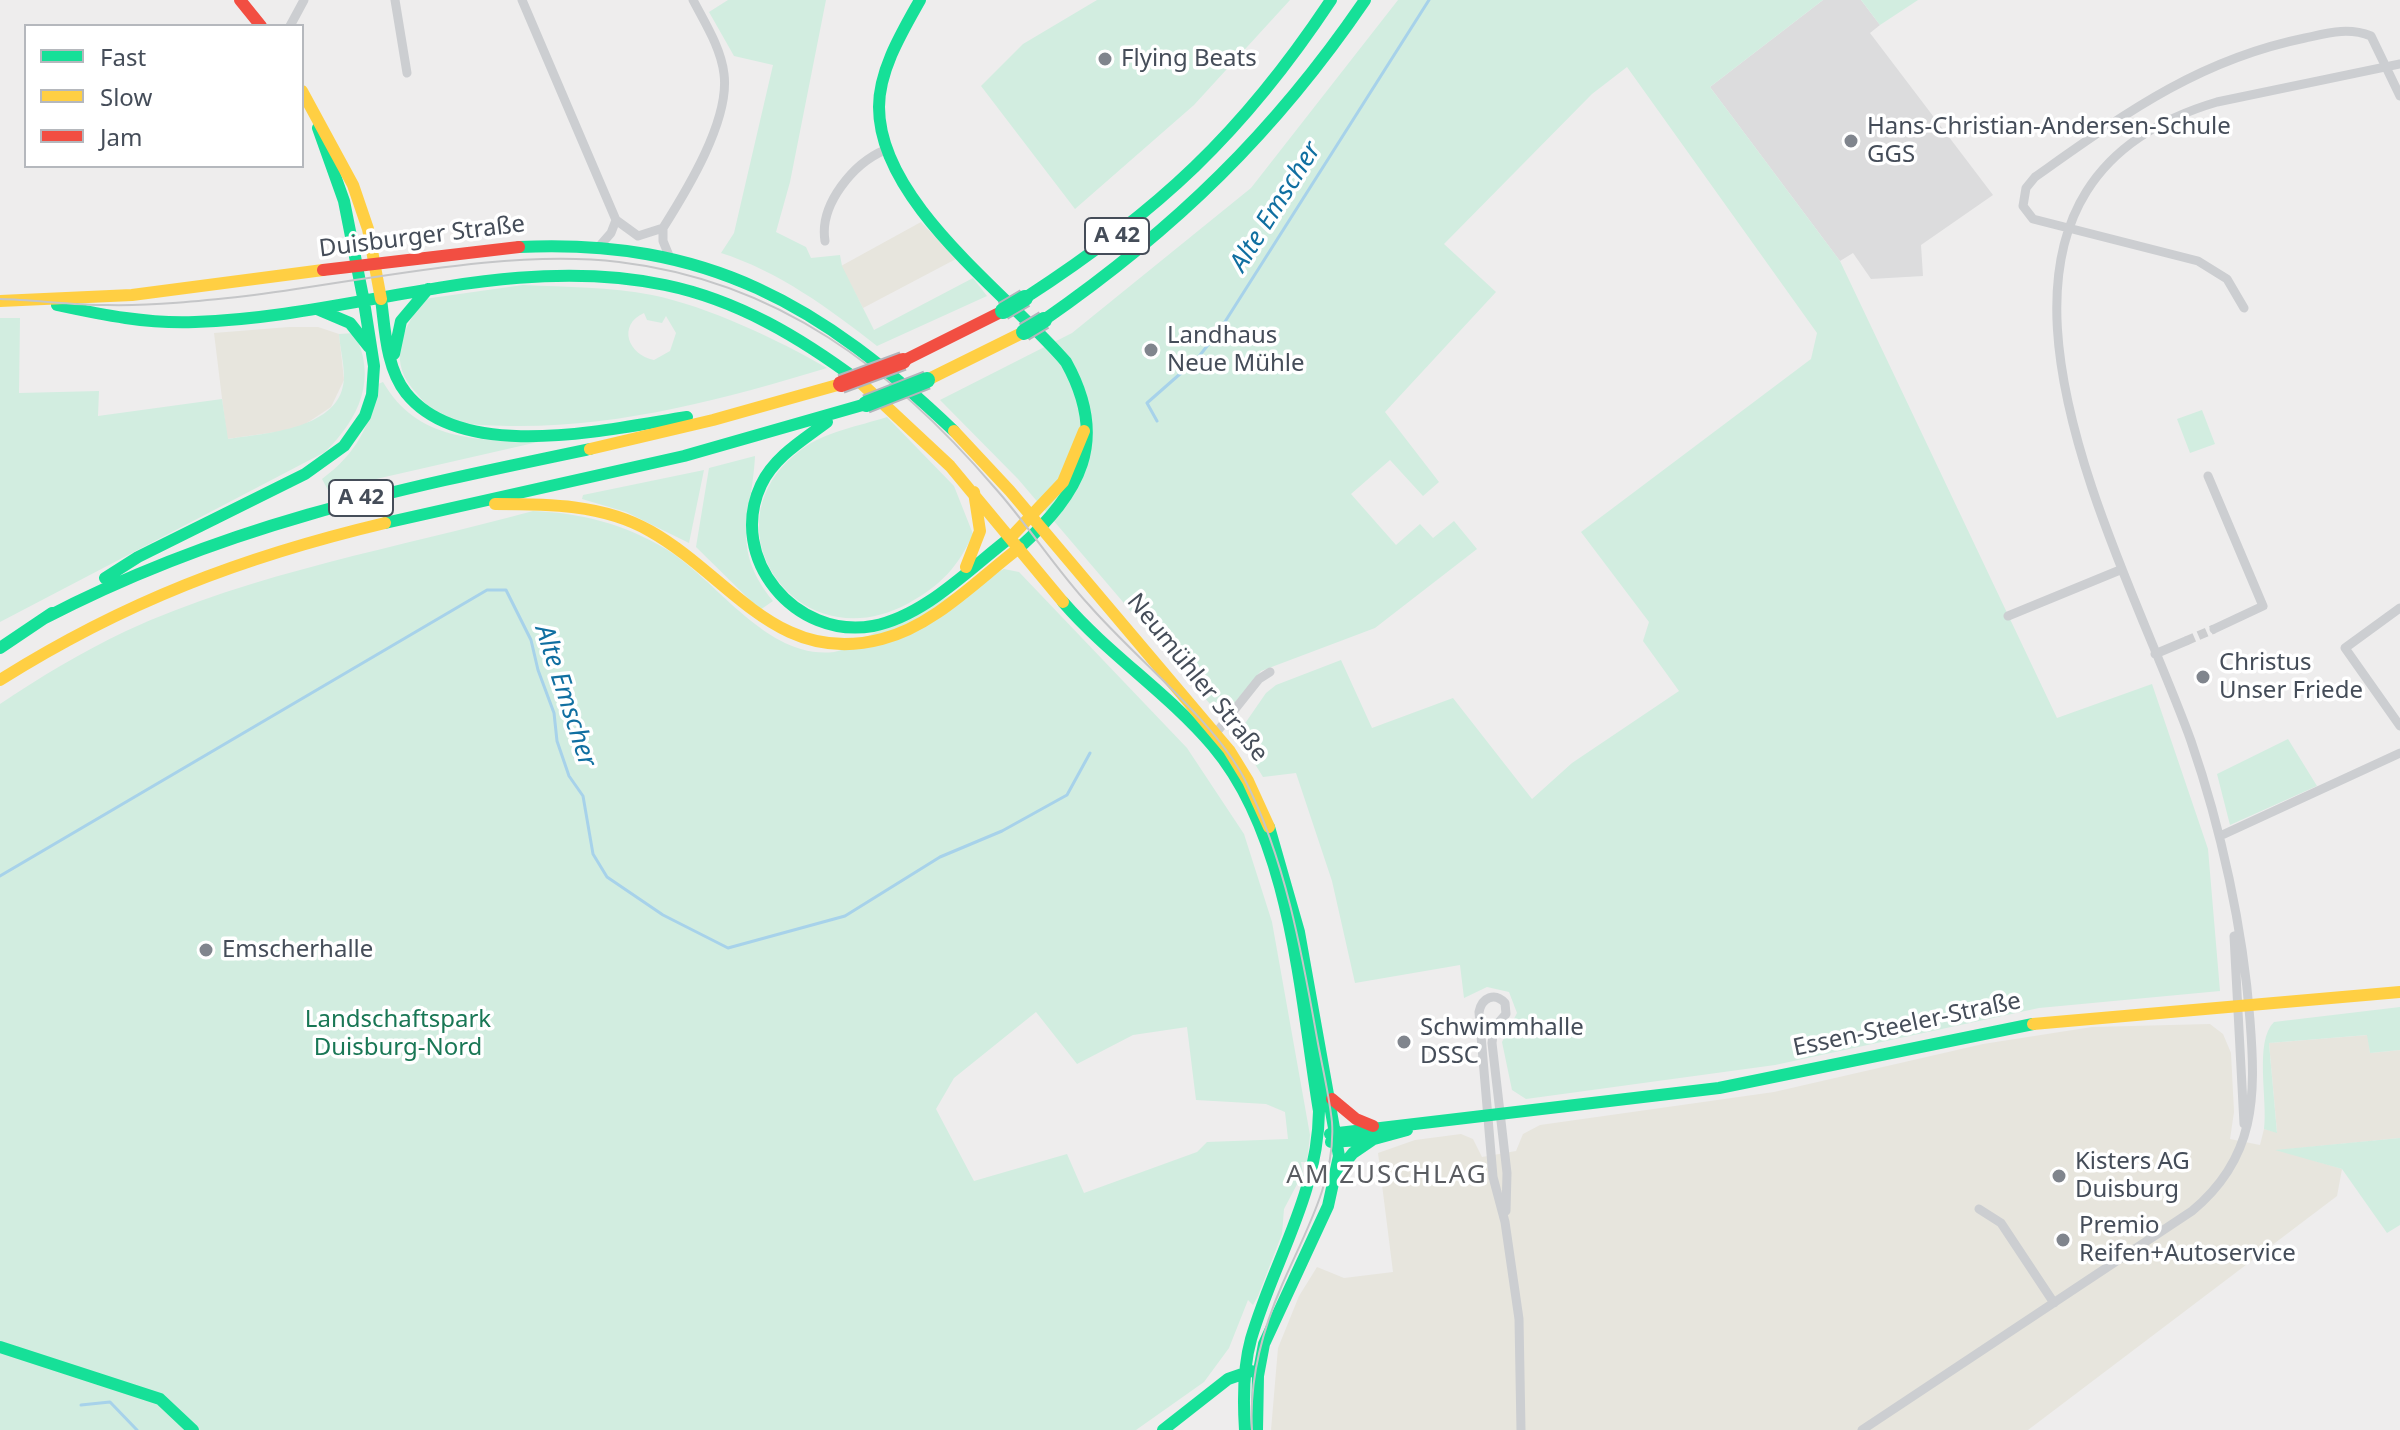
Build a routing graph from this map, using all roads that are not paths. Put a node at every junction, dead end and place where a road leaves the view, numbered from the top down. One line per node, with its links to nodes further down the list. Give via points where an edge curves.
1 (240, 0): 9 (main road)
2 (304, 0): 10 (street)
3 (395, 0): 13 (street)
4 (522, 0): 18 (street)
5 (693, 0): 19 (street, via 721,58 725,87 696,170)
6 (920, 0): 17 (main road, via 884,76 879,110)
7 (1331, 0): 38 (main road, A 42, bridge, via 1269,86 1200,162 1129,227 1025,298 903,361 764,407)
8 (1365, 0): 37 (main road, A 42, bridge, via 1291,104 1221,181 1141,252 1024,332 927,380)
9 (259, 24)
10 (291, 24)
11 (2400, 64): 12 (street)
12 (2388, 67): 15 (street); 20 (street, via 2217,102 2164,122 2118,153 2097,177); 20 (street, via 2371,36 2338,31 2251,52 2185,78 2153,95 2026,188 2023,198 2029,214)
13 (407, 73)
14 (304, 95): 16 (main road)
15 (2400, 96)
16 (314, 113): 24 (main road, via 353,185); 25 (main road, via 344,201)
17 (885, 150): 21 (street, via 866,158 846,179 826,224); 42 (main road, via 921,208 1066,362 1080,390 1089,448 1072,495)
18 (616, 220): 19 (street, via 638,236); 22 (street)
19 (663, 228): 23 (street)
20 (2068, 228): 32 (street, via 2198,261 2227,279); 44 (street, via 2057,280 2065,383 2084,469)
21 (825, 241)
22 (597, 249): 23 (main road, Duisburger Straße); 24 (main road, Duisburger Straße, via 523,247)
23 (670, 258): 31 (main road, Duisburger Straße, via 722,269)
24 (376, 264): 25 (main road, Duisburger Straße); 27 (main road)
25 (358, 267): 29 (main road, Duisburger Straße, via 217,289); 30 (main road)
26 (428, 289): 27 (main road, Duisburger Straße); 34 (main road, Duisburger Straße, via 530,276 607,276 698,295); 36 (main road, via 401,321)
27 (381, 299): 30 (main road, Duisburger Straße); 36 (main road)
28 (0, 301): 29 (main road, Duisburger Straße)
29 (47, 302): 33 (main road, Duisburger Straße, via 87,314 164,320)
30 (364, 302): 33 (main road, Duisburger Straße); 35 (main road)
31 (794, 303): 42 (main road, Neumühler Straße, via 853,341 946,418)
32 (2244, 308)
33 (317, 309): 35 (main road, via 350,323)
34 (788, 331): 40 (main road, Neumühler Straße, via 829,355 919,432)
35 (372, 350): 48 (main road, via 372,395 344,446 305,474 138,557)
36 (393, 364): 38 (main road, via 406,393 430,417 474,432 556,434)
37 (842, 412): 41 (main road, A 42, via 690,454); 45 (main road, via 790,449 759,488 751,539 766,581 802,615 848,628 899,616)
38 (696, 421): 48 (main road, A 42, via 287,518 174,557)
39 (2208, 476): 49 (street, via 2263,606)
40 (974, 492): 43 (main road, Neumühler Straße); 45 (main road, via 982,534)
41 (458, 505): 43 (main road, via 563,504 625,519 697,562 757,618 777,630 833,646 884,639 913,626); 54 (main road, A 42, via 346,531 190,581 80,631)
42 (1038, 522): 43 (main road); 56 (main road, Neumühler Straße)
43 (1015, 543): 45 (main road); 56 (main road, Neumühler Straße, via 1085,626)
44 (2120, 570): 47 (street); 52 (street)
45 (963, 572)
46 (2400, 608): 55 (street, via 2345,648)
47 (2008, 616)
48 (43, 619): 51 (main road, A 42)
49 (2214, 629)
50 (2186, 641): 52 (street)
51 (0, 648)
52 (2155, 654): 58 (street, via 2189,737)
53 (1270, 672): 56 (street)
54 (0, 680)
55 (2400, 726)
56 (1213, 738): 63 (main road, Neumühler Straße, via 1251,785 1279,861 1314,1001); 67 (main road, Neumühler Straße, via 1242,789 1270,863 1288,934)
57 (2400, 753): 58 (street)
58 (2220, 836): 60 (street)
59 (2400, 992): 60 (main road, Essen-Steeler-Straße)
60 (2242, 1006): 64 (main road, Essen-Steeler-Straße, via 2010,1026 1719,1088); 70 (street, via 2245,1132 2234,1166 2211,1195)
61 (1480, 1020): 62 (street); 62 (street, via 1482,1003 1499,997 1506,1014); 64 (street)
62 (1494, 1028): 64 (street)
63 (1331, 1098): 65 (main road); 66 (main road, Neumühler Straße)
64 (1494, 1115): 65 (main road, Essen-Steeler-Straße); 77 (street, via 1493,1177 1519,1319)
65 (1375, 1133): 66 (main road, Essen-Steeler-Straße); 68 (main road)
66 (1337, 1137): 67 (main road, Essen-Steeler-Straße); 68 (main road, Neumühler Straße)
67 (1320, 1139): 72 (main road, Neumühler Straße, via 1308,1189 1262,1305)
68 (1337, 1173): 72 (main road, Neumühler Straße, via 1324,1217)
69 (1979, 1209): 70 (street, via 2001,1223)
70 (2054, 1303): 78 (street)
71 (0, 1347): 73 (main road, via 160,1399)
72 (1252, 1371): 74 (main road, via 1219,1385); 75 (main road, Neumühler Straße); 76 (main road, Neumühler Straße)
73 (193, 1430)
74 (1163, 1430)
75 (1245, 1430)
76 (1257, 1430)
77 (1521, 1430)
78 (1862, 1430)

